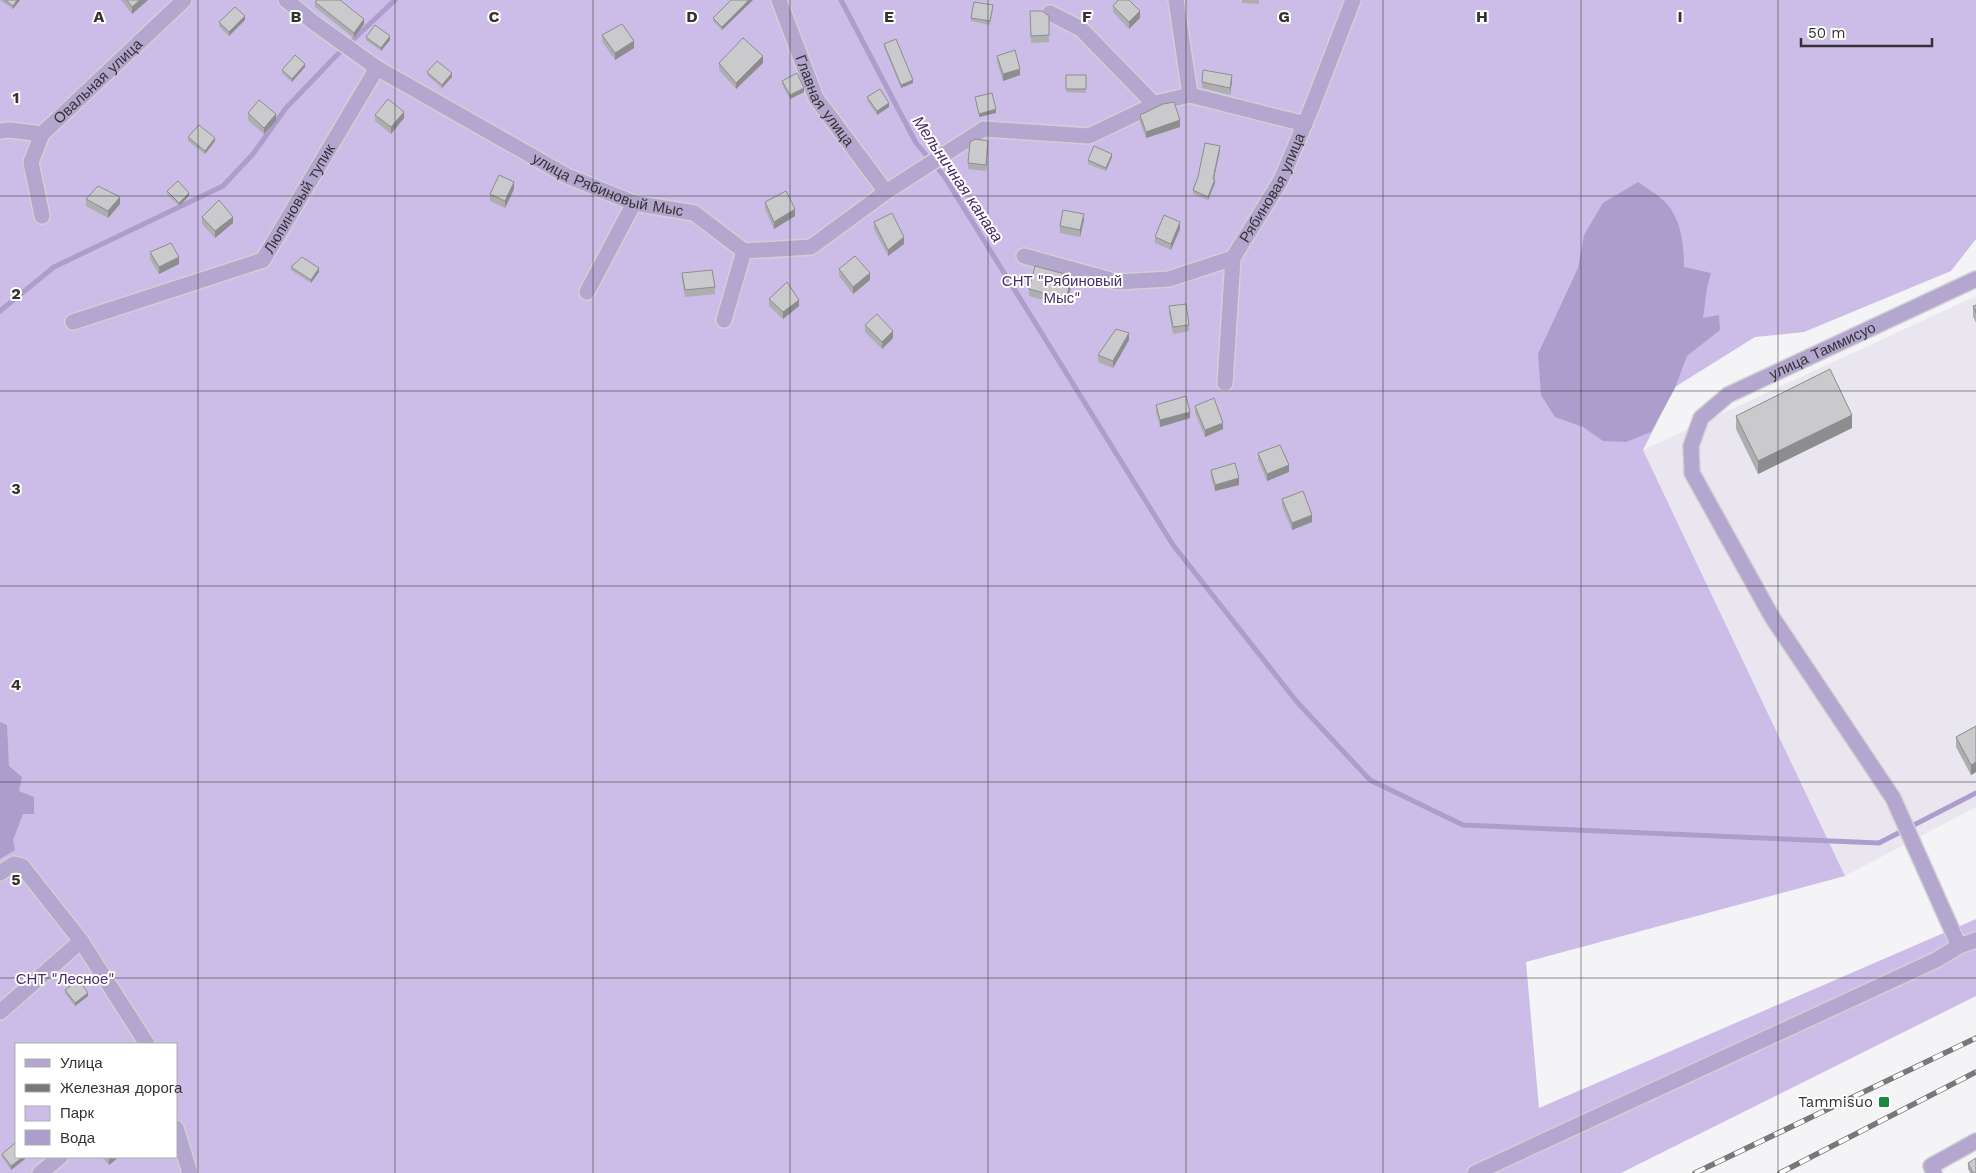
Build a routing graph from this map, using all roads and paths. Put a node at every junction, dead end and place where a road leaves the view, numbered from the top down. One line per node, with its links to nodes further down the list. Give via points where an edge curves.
1 (184, 0): 12 (street, Овальная улица)
2 (286, 0): 7 (street, улица Рябиновый Мыс)
3 (779, 0): 13 (street, Главная улица, via 816,98)
4 (1176, 0): 8 (street)
5 (1354, 0): 10 (street, Рябиновая улица)
6 (1050, 13): 9 (street, via 1081,29)
7 (377, 68): 14 (street, улица Рябиновый Мыс, via 567,176); 22 (street, Люпиновый тупик, via 262,260)
8 (1190, 95): 9 (street); 10 (street)
9 (1155, 104): 13 (street, via 1089,136 984,129)
10 (1304, 124): 18 (street, Рябиновая улица, via 1280,180)
11 (0, 131): 12 (street, Овальная улица)
12 (42, 134): 15 (street, via 31,162)
13 (886, 192): 16 (street, via 811,247)
14 (634, 203): 16 (street, улица Рябиновый Мыс, via 694,213); 20 (street)
15 (42, 216)
16 (744, 251): 21 (street)
17 (1024, 256): 18 (street, via 1118,282 1169,279)
18 (1233, 258): 23 (street, Рябиновая улица)
19 (1976, 280): 27 (street, улица Таммисуо, via 1728,395 1701,418 1691,446 1692,474 1772,617 1893,798)
20 (587, 292)
21 (724, 320)
22 (73, 322)
23 (1225, 383)
24 (0, 873): 25 (street, via 14,864 22,866)
25 (81, 940): 28 (street); 29 (street)
26 (1976, 940): 27 (street)
27 (1959, 946): 35 (street, via 1936,960)
28 (0, 1012)
29 (146, 1043)
30 (178, 1134): 34 (street)
31 (1976, 1141): 36 (street, via 1931,1166)
32 (59, 1158): 33 (street)
33 (40, 1173)
34 (190, 1173)
35 (1475, 1173)
36 (1934, 1173)

